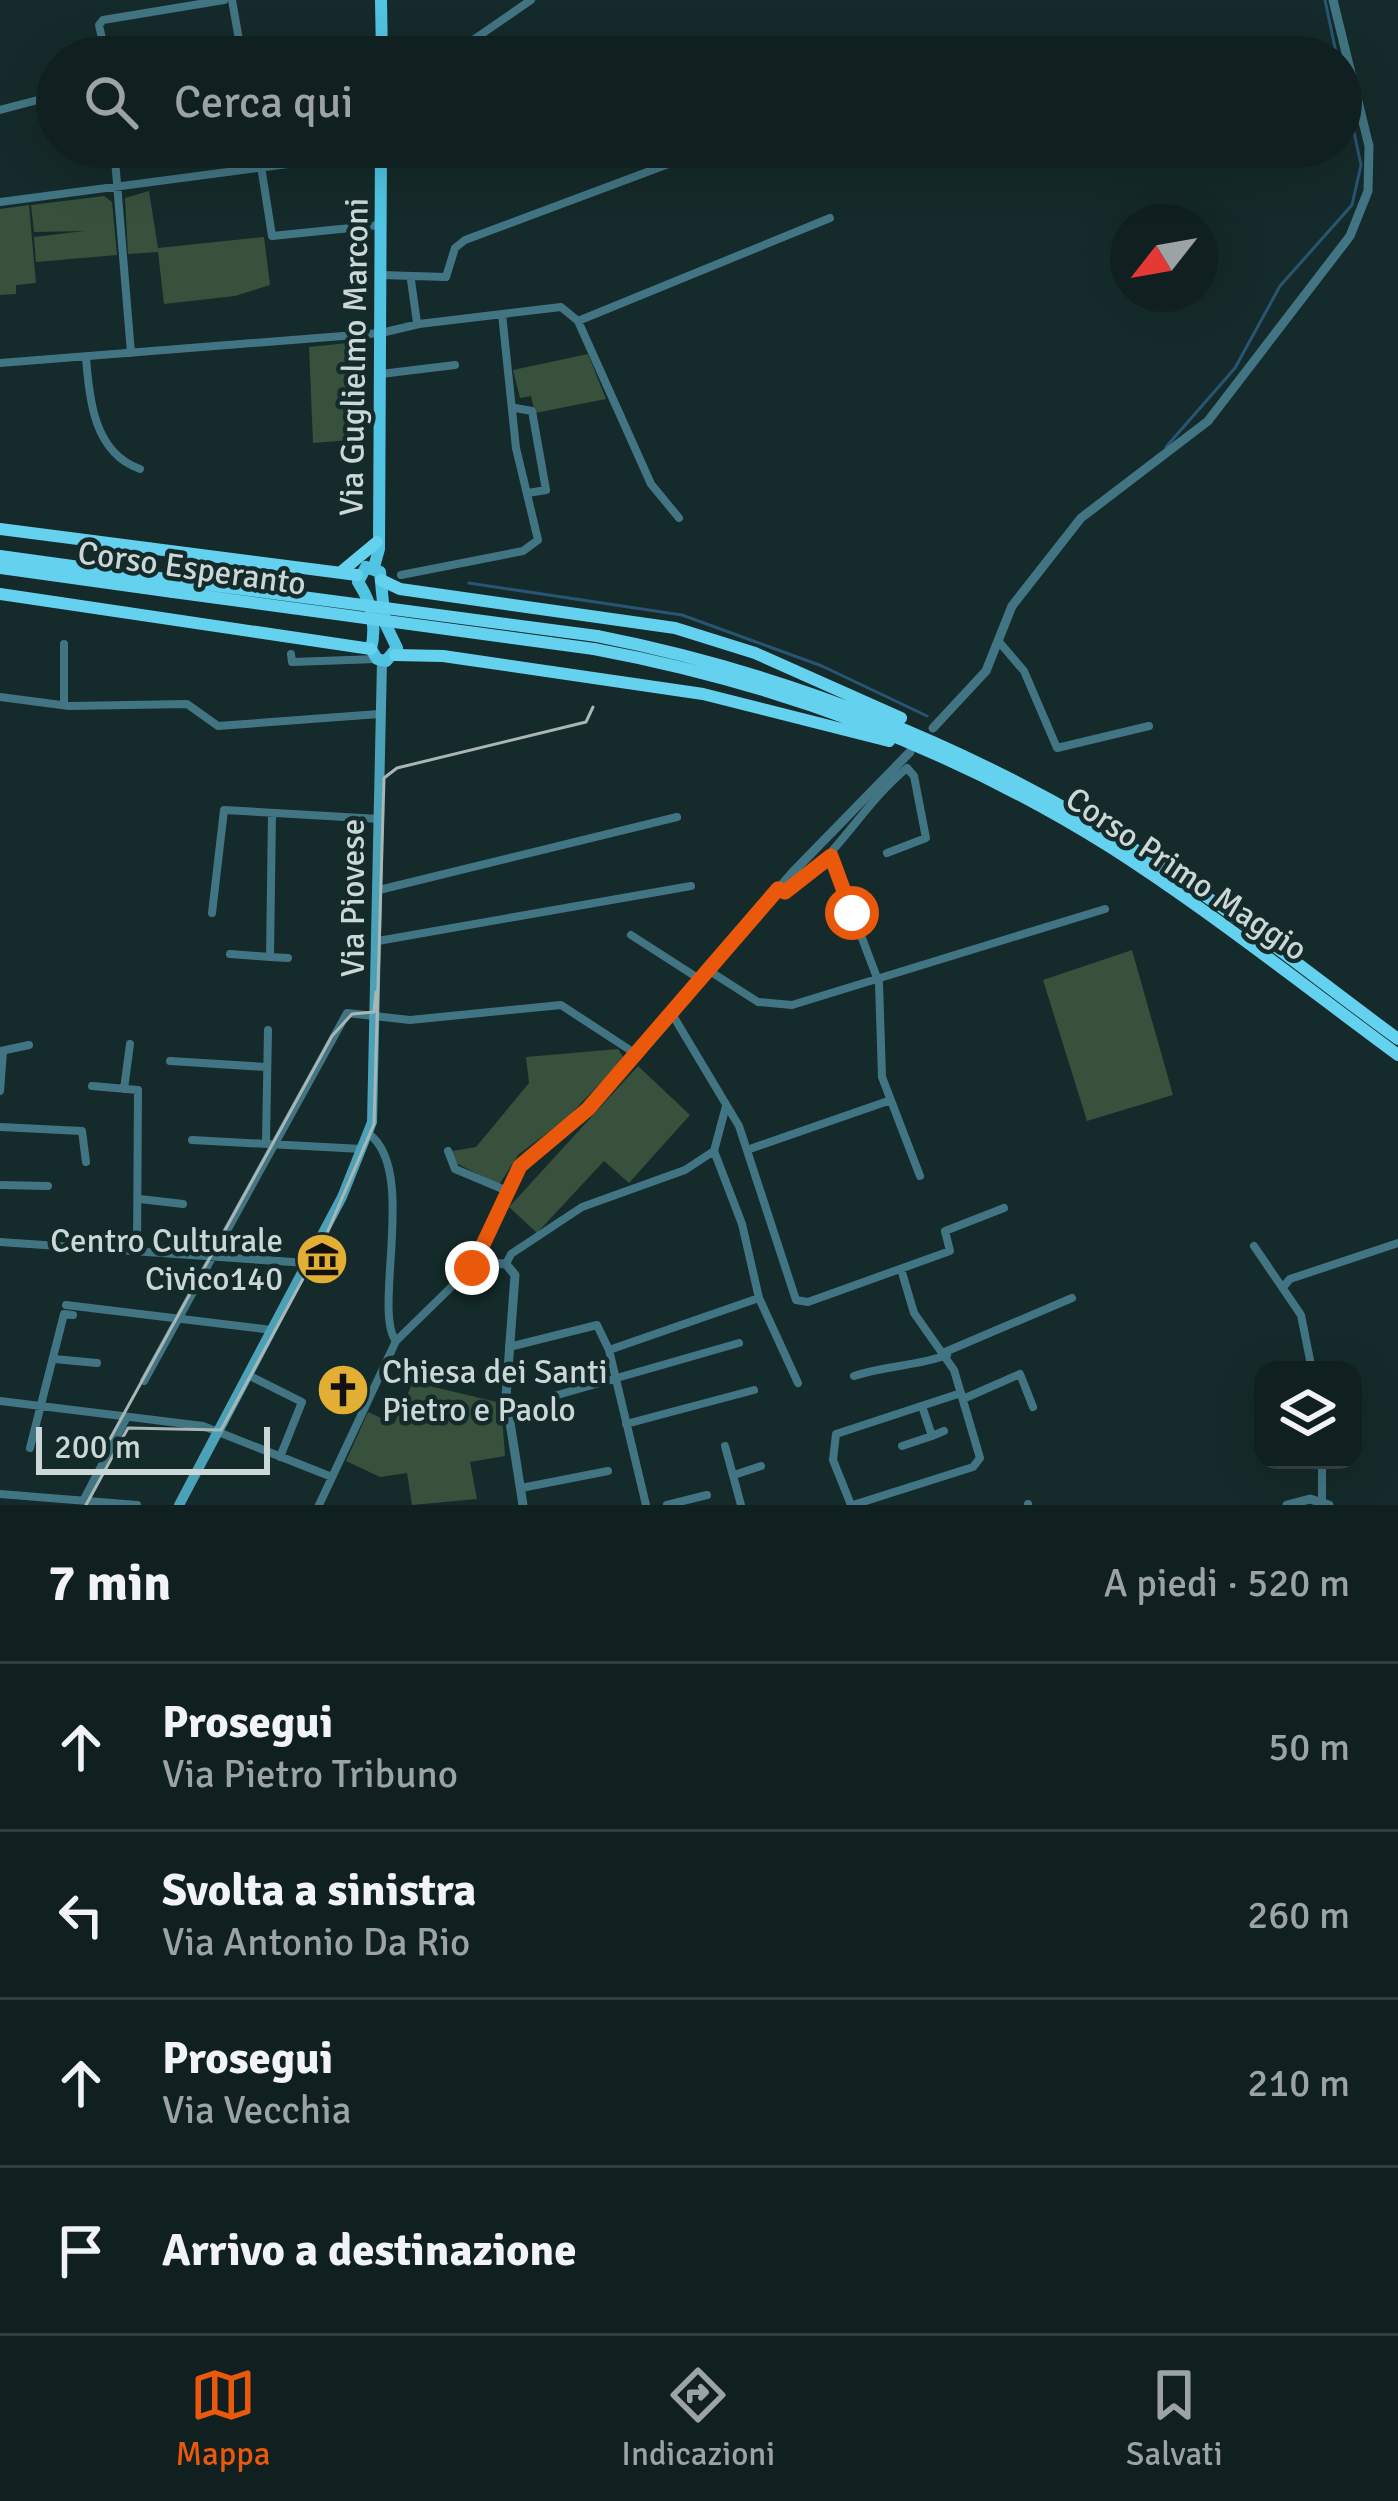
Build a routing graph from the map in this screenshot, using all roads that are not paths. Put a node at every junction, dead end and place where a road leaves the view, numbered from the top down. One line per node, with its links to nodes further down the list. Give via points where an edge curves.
1 (228, 0): 5 (street, via 103,20); 6 (street)
2 (381, 0): 7 (main road)
3 (531, 0): 8 (street)
4 (1334, 0): 9 (street)
5 (101, 36)
6 (237, 36)
7 (382, 36)
8 (479, 36)
9 (1343, 36)
10 (36, 101): 11 (street)
11 (0, 110)
12 (1362, 117): 49 (street, via 1370,179 1360,217 1208,421 1081,518 1018,596)
13 (116, 168): 18 (street)
14 (246, 168): 18 (street)
15 (260, 168): 21 (street, via 272,236)
16 (381, 168): 21 (main road, Via Guglielmo Marconi)
17 (658, 168): 23 (street, via 465,240 452,253 450,275)
18 (118, 187): 19 (street); 28 (street)
19 (0, 202)
20 (830, 218): 25 (street)
21 (381, 225): 22 (main road, Via Guglielmo Marconi)
22 (381, 275): 23 (street); 27 (main road, Via Guglielmo Marconi)
23 (410, 280): 26 (street)
24 (502, 314): 25 (street, via 560,308); 26 (street); 33 (street)
25 (578, 321): 36 (street, via 651,484)
26 (418, 324): 27 (street)
27 (381, 334): 28 (street); 32 (main road, Via Guglielmo Marconi)
28 (131, 353): 29 (street)
29 (86, 357): 30 (street); 34 (street, via 92,417)
30 (0, 363)
31 (455, 364): 32 (street)
32 (381, 374): 38 (main road, Via Guglielmo Marconi)
33 (515, 408): 35 (street); 35 (street, via 532,411 546,490)
34 (140, 469)
35 (528, 493): 43 (street, via 538,540 531,549)
36 (679, 518)
37 (0, 529): 42 (highway)
38 (377, 542): 40 (main road, Via Guglielmo Marconi); 42 (highway)
39 (0, 556): 46 (highway, Corso Esperanto)
40 (374, 567): 44 (main road); 45 (main road, Via Piovese)
41 (0, 568): 46 (highway, Corso Esperanto)
42 (340, 572): 44 (highway)
43 (401, 574)
44 (358, 575): 52 (main road, Via Piovese)
45 (382, 580): 52 (main road, Via Piovese); 59 (highway, via 716,639 838,687)
46 (173, 586): 48 (highway, Corso Esperanto, bridge)
47 (0, 594): 52 (highway)
48 (376, 613): 59 (highway, Corso Primo Maggio, bridge, via 694,662)
49 (1000, 643): 56 (street, via 1024,671 1057,748); 57 (street, via 976,684)
50 (64, 644): 54 (street)
51 (291, 655): 52 (street, via 292,662)
52 (381, 656): 55 (main road, Via Piovese); 59 (highway, via 443,656 717,697)
53 (0, 697): 54 (street)
54 (64, 705): 55 (street, via 188,704 218,726)
55 (379, 714): 62 (main road, Via Piovese)
56 (1149, 726)
57 (933, 728)
58 (910, 752): 66 (street)
59 (984, 771): 80 (highway, Corso Primo Maggio, via 1166,868); 85 (highway, Corso Primo Maggio, via 1157,878)
60 (272, 813): 62 (street); 69 (street, via 224,810); 73 (street)
61 (677, 817): 67 (street)
62 (379, 819): 67 (main road, Via Piovese)
63 (886, 853): 64 (street, via 926,838 907,768 843,832)
64 (831, 856): 66 (street, via 785,892); 76 (street)
65 (691, 886): 71 (street)
66 (778, 889): 75 (street)
67 (379, 890): 71 (main road, Via Piovese)
68 (1105, 908): 76 (street)
69 (212, 913)
70 (632, 934): 75 (street)
71 (378, 940): 78 (main road, Via Piovese)
72 (230, 954): 73 (street)
73 (270, 957): 74 (street)
74 (289, 958)
75 (705, 975): 76 (street, via 772,1006); 77 (street)
76 (877, 979): 91 (street, via 881,1072)
77 (672, 1014): 84 (street); 92 (street)
78 (378, 1015): 84 (street, via 410,1020 562,1005); 94 (main road, Via Piovese); 96 (street, via 347,1013)
79 (268, 1030): 87 (street)
80 (1398, 1039)
81 (130, 1044): 89 (street)
82 (29, 1045): 83 (street)
83 (1, 1051): 90 (street)
84 (638, 1054): 105 (street, via 572,1125 520,1166)
85 (1398, 1055)
86 (170, 1060): 87 (street)
87 (266, 1067): 96 (street)
88 (92, 1086): 89 (street)
89 (124, 1089): 106 (street, via 138,1090)
90 (0, 1091)
91 (891, 1100): 98 (street); 102 (street)
92 (726, 1106): 98 (street); 100 (street)
93 (0, 1127): 101 (street, via 82,1131)
94 (369, 1134): 97 (main road, Via Piovese); 125 (street, Via Piovese, via 380,1147 396,1222 389,1313)
95 (192, 1140): 96 (street)
96 (271, 1142): 97 (street); 113 (street)
97 (363, 1150): 115 (main road, Via Piovese)
98 (747, 1150): 117 (street, via 796,1300)
99 (448, 1151): 105 (street, via 454,1169)
100 (714, 1151): 116 (street, via 686,1170 566,1216); 119 (street)
101 (86, 1162)
102 (920, 1176)
103 (0, 1185): 104 (street)
104 (49, 1186)
105 (506, 1190): 114 (street)
106 (140, 1199): 107 (street); 112 (street)
107 (183, 1204)
108 (1004, 1208): 117 (street, via 945,1231 951,1246 943,1254)
109 (0, 1242): 112 (street)
110 (1398, 1243): 118 (street)
111 (1253, 1246): 118 (street)
112 (137, 1252): 113 (street)
113 (214, 1256): 115 (street); 123 (street)
114 (479, 1260): 116 (street); 125 (street)
115 (307, 1263): 124 (main road, Via Piovese)
116 (506, 1264): 127 (street, via 515,1275)
117 (902, 1269): 129 (street, via 917,1319)
118 (1283, 1287): 131 (street, via 1301,1315)
119 (760, 1298): 128 (street); 137 (street)
120 (1072, 1298): 129 (street)
121 (66, 1305): 123 (street)
122 (73, 1315): 130 (street, via 64,1314)
123 (178, 1315): 124 (street); 136 (street)
124 (272, 1330): 133 (main road, Via Piovese)
125 (396, 1341): 158 (street)
126 (739, 1343): 135 (street)
127 (509, 1347): 128 (street, via 592,1322); 159 (street, via 506,1397)
128 (609, 1349): 135 (street)
129 (946, 1354): 134 (street); 140 (street)
130 (54, 1359): 132 (street); 142 (street)
131 (1310, 1361)
132 (97, 1363)
133 (248, 1375): 148 (main road, Via Piovese); 153 (street, via 302,1402)
134 (854, 1376)
135 (616, 1379): 139 (street); 146 (street)
136 (144, 1381)
137 (798, 1383)
138 (754, 1390): 146 (street)
139 (554, 1396)
140 (962, 1396): 143 (street); 144 (street, via 1019,1375); 171 (street, via 978,1463)
141 (0, 1401): 142 (street)
142 (44, 1406): 145 (street); 152 (street)
143 (922, 1406): 149 (street); 171 (street, via 841,1431 832,1450)
144 (1033, 1407)
145 (127, 1417): 148 (street); 162 (street)
146 (626, 1424): 168 (street)
147 (944, 1431): 149 (street)
148 (218, 1432): 153 (street); 165 (main road, Via Piovese)
149 (932, 1436): 151 (street)
150 (725, 1446): 157 (street)
151 (902, 1446)
152 (30, 1448)
153 (280, 1456): 158 (street)
154 (760, 1466): 157 (street)
155 (1323, 1469): 163 (street)
156 (608, 1472): 159 (street)
157 (734, 1475): 170 (street)
158 (332, 1477): 166 (street)
159 (520, 1488): 167 (street)
160 (0, 1494): 162 (street)
161 (707, 1496): 169 (street)
162 (85, 1498): 164 (street)
163 (1325, 1502): 172 (street)
164 (137, 1505)
165 (179, 1505)
166 (320, 1505)
167 (523, 1505)
168 (646, 1505)
169 (667, 1505)
170 (741, 1505)
171 (852, 1505)
172 (1287, 1505)

